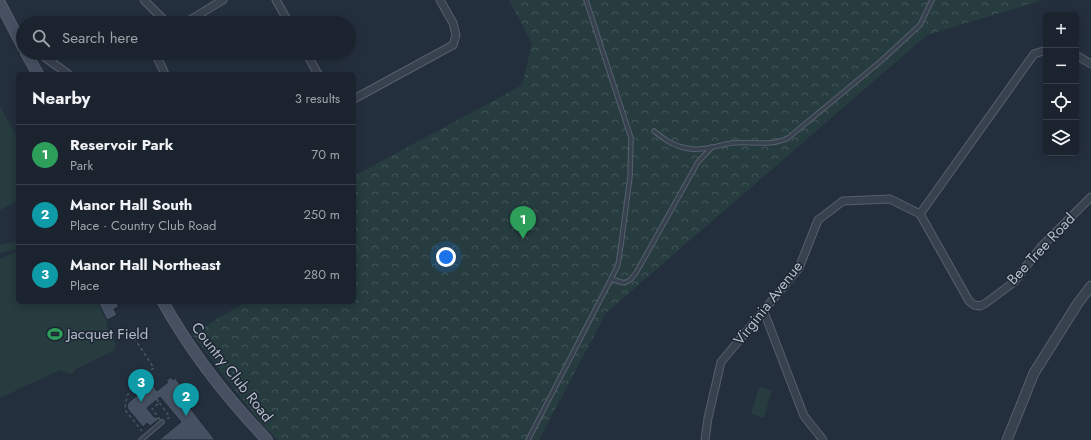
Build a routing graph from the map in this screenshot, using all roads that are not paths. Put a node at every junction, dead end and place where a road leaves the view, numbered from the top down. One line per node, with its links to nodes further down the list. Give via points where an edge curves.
1 (144, 0): 8 (street)
2 (223, 0): 9 (street)
3 (276, 0): 10 (street)
4 (440, 0): 23 (street, via 453,23 456,35 453,44)
5 (586, 0): 28 (lane, via 631,138 630,177 621,245 618,265)
6 (932, 0): 25 (lane, via 920,25 788,138 780,142)
7 (0, 3): 11 (main road)
8 (160, 16)
9 (197, 16)
10 (285, 16)
11 (16, 32)
12 (1043, 51): 27 (street, via 1034,54)
13 (1079, 57): 18 (street)
14 (30, 60): 19 (main road)
15 (49, 60): 20 (street)
16 (158, 60): 21 (street)
17 (310, 60): 22 (street)
18 (1091, 64)
19 (37, 72)
20 (65, 72)
21 (164, 72)
22 (317, 72)
23 (356, 98)
24 (654, 131): 25 (lane, via 665,140 688,149)
25 (713, 146): 28 (lane, via 698,162 636,273 624,283)
26 (1091, 197): 27 (street, Bee Tree Road, via 1041,248 1014,282 980,306 969,301)
27 (920, 214): 31 (street, Virginia Avenue, via 890,199 843,201 818,220 799,268)
28 (611, 279): 35 (lane)
29 (1091, 286): 38 (street, via 1034,372)
30 (164, 304): 34 (main road, Country Club Road, via 209,372 238,410)
31 (764, 312): 36 (street, Virginia Avenue, via 721,362); 37 (street, via 804,416)
32 (162, 422): 33 (lane)
33 (141, 440)
34 (267, 440)
35 (528, 440)
36 (705, 440)
37 (822, 440)
38 (1007, 440)

